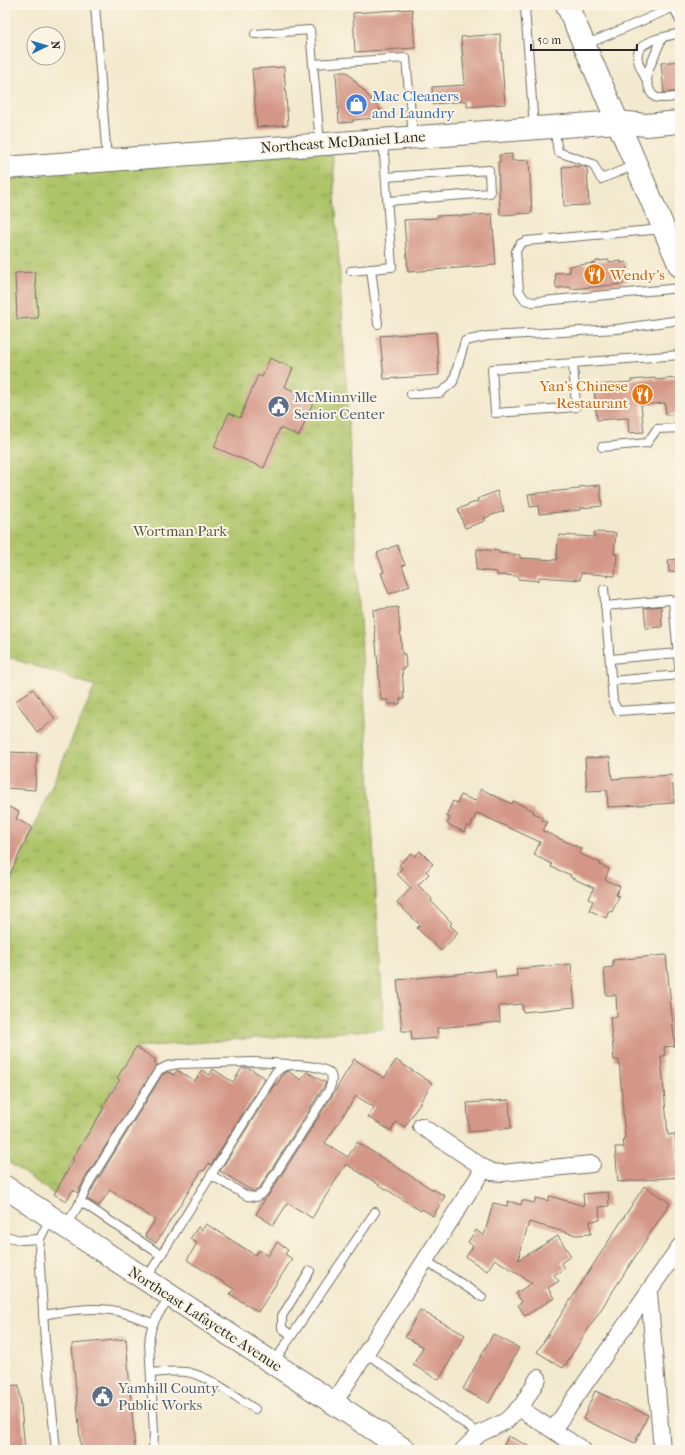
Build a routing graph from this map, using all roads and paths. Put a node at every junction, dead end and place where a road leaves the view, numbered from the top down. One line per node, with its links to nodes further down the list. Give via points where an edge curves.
1 (95, 5): 19 (lane)
2 (530, 5): 15 (lane, via 525,8)
3 (567, 5): 9 (main road)
4 (677, 6): 5 (lane); 9 (lane)
5 (680, 21)
6 (680, 33): 8 (lane)
7 (255, 34): 10 (lane, via 310,30)
8 (662, 38): 11 (lane, via 648,71); 11 (lane, via 648,42 640,47 638,52 638,61)
9 (585, 45): 13 (main road)
10 (313, 64): 16 (lane, via 406,58); 18 (lane)
11 (647, 81): 12 (lane, via 653,96)
12 (680, 96)
13 (618, 122): 14 (main road, Northeast McDaniel Lane, via 646,125); 15 (main road, Northeast McDaniel Lane); 20 (main road)
14 (680, 122)
15 (544, 127): 16 (main road, Northeast McDaniel Lane); 20 (lane, via 558,152 593,164 601,179)
16 (413, 137): 17 (main road, Northeast McDaniel Lane)
17 (383, 139): 18 (main road, Northeast McDaniel Lane); 22 (lane)
18 (320, 144): 19 (main road, Northeast McDaniel Lane)
19 (107, 160): 21 (main road, Northeast McDaniel Lane)
20 (636, 164): 24 (main road)
21 (5, 168)
22 (386, 176): 23 (lane); 23 (lane, via 489,170 490,193)
23 (388, 201): 26 (lane, via 392,267)
24 (664, 229): 25 (main road); 28 (lane, via 526,241 520,244 516,251 520,291 525,300 533,302)
25 (679, 260)
26 (372, 269): 27 (lane); 30 (lane)
27 (351, 271)
28 (680, 288)
29 (680, 320): 33 (lane, via 617,329 488,336 465,341 453,382 440,393)
30 (378, 324)
31 (680, 355): 32 (lane)
32 (574, 363): 32 (lane, via 492,369 495,413 576,407)
33 (411, 394)
34 (680, 428): 35 (lane, via 657,429 647,443)
35 (602, 447)
36 (604, 589): 37 (lane)
37 (605, 606): 38 (lane, via 673,601); 39 (lane)
38 (678, 653): 39 (lane); 40 (lane)
39 (610, 659): 41 (lane)
40 (680, 676): 41 (lane)
41 (611, 681): 42 (lane, via 613,702 618,711)
42 (680, 707)
43 (296, 1065): 47 (lane, via 283,1067 275,1073); 47 (lane, via 326,1069 331,1074 332,1082 263,1193 256,1197 247,1196); 49 (lane, via 254,1062 178,1064 159,1070)
44 (421, 1126): 46 (street)
45 (592, 1164): 46 (street, via 502,1173)
46 (484, 1168): 56 (street)
47 (211, 1175): 55 (lane)
48 (5, 1187): 51 (main road, Northeast Lafayette Avenue)
49 (80, 1201): 51 (lane); 55 (lane)
50 (375, 1212): 64 (lane)
51 (57, 1222): 53 (lane); 58 (main road, Northeast Lafayette Avenue)
52 (5, 1236): 53 (lane, via 21,1240)
53 (40, 1239): 62 (lane, via 38,1252)
54 (680, 1246): 59 (street)
55 (161, 1255): 58 (lane)
56 (425, 1260): 61 (lane); 65 (street)
57 (310, 1271): 64 (lane, via 282,1316 282,1328)
58 (145, 1279): 60 (main road, Northeast Lafayette Avenue)
59 (648, 1292): 72 (street); 79 (street)
60 (172, 1296): 63 (lane); 66 (main road, Northeast Lafayette Avenue)
61 (482, 1296)
62 (43, 1315): 63 (lane, via 86,1309 111,1310); 75 (lane)
63 (152, 1323): 67 (lane, via 149,1343)
64 (292, 1336): 66 (lane)
65 (366, 1353): 69 (street); 73 (lane)
66 (274, 1363): 69 (main road, Northeast Lafayette Avenue)
67 (151, 1373): 71 (lane, via 191,1373 209,1380); 76 (lane)
68 (538, 1378): 70 (street)
69 (334, 1403): 74 (main road, Northeast Lafayette Avenue)
70 (519, 1408): 72 (street); 73 (street, via 506,1421)
71 (256, 1410)
72 (553, 1430): 78 (street)
73 (479, 1434): 77 (street)
74 (398, 1448)
75 (56, 1450)
76 (153, 1450)
77 (463, 1450)
78 (583, 1450)
79 (662, 1450)

